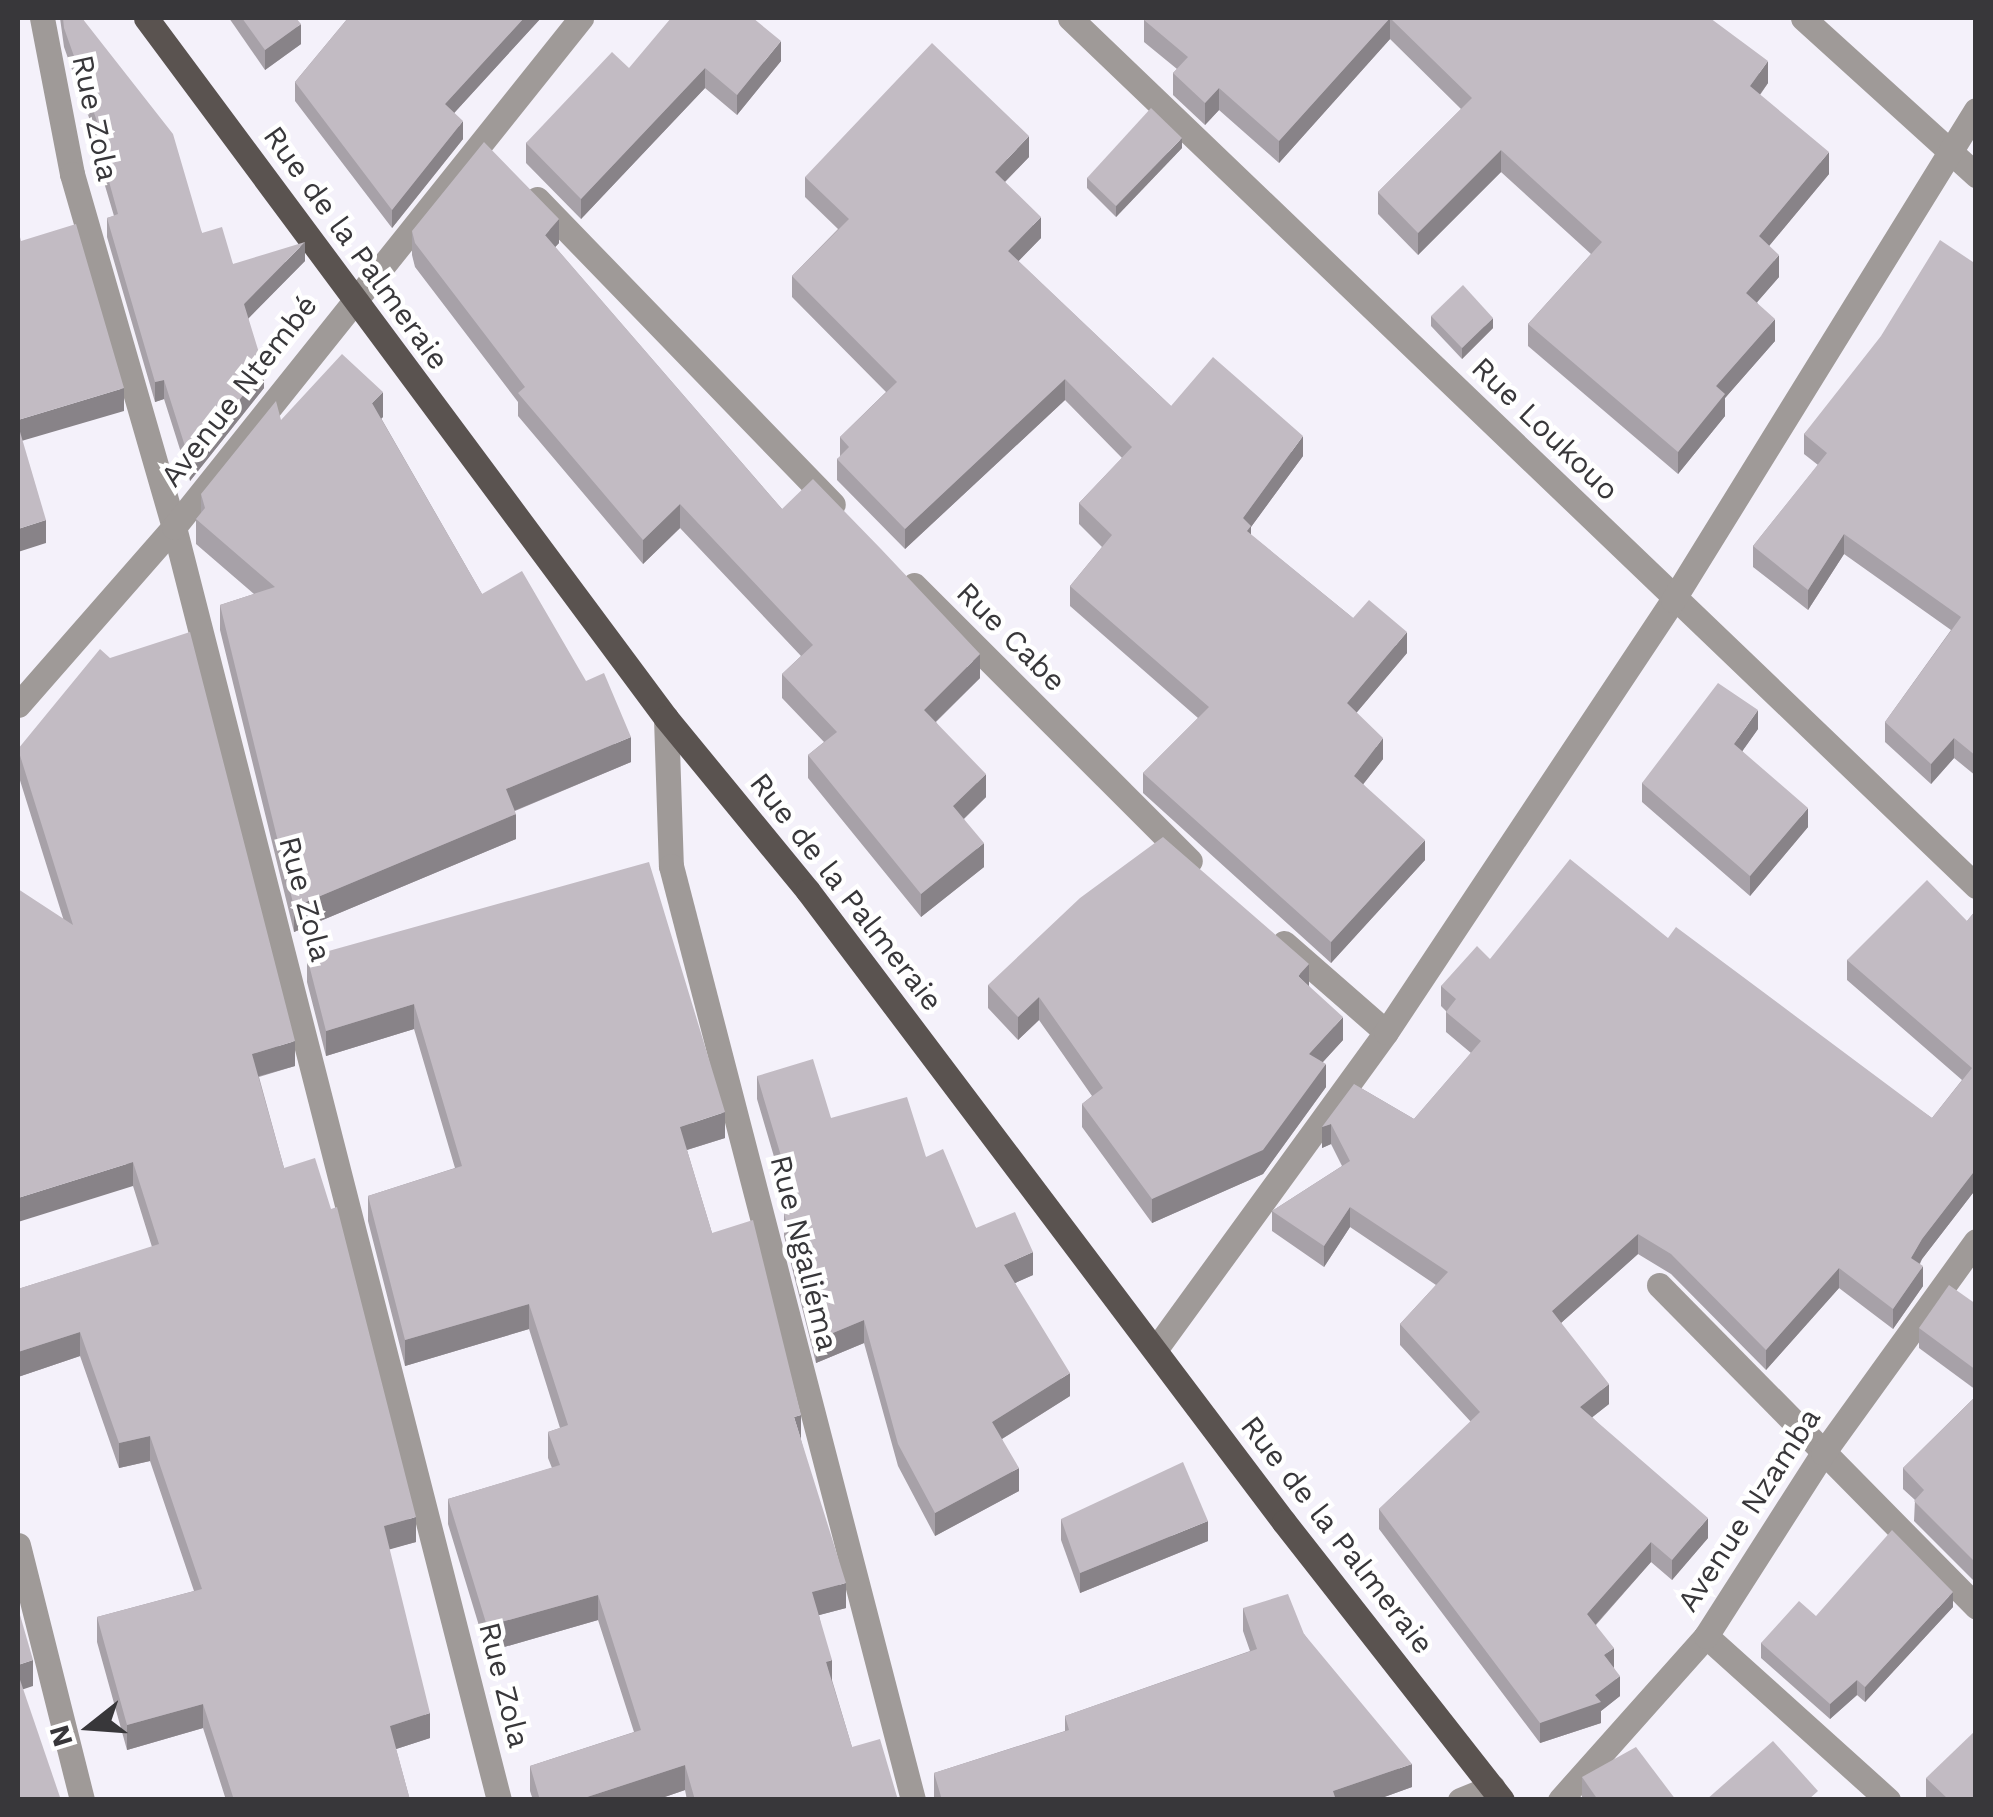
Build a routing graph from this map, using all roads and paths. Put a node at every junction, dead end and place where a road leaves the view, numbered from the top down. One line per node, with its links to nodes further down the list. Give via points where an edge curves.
1 (42, 18): 12 (street, Rue Zola, via 72,174)
2 (146, 18): 10 (main road, Rue de la Palmeraie)
3 (582, 18): 10 (street, Avenue Ntembé, via 488,147)
4 (1070, 18): 14 (street, Rue Loukouo)
5 (1803, 18): 7 (street)
6 (1976, 110): 7 (street)
7 (1951, 152): 8 (street); 14 (street)
8 (1976, 175)
9 (522, 183): 11 (street)
10 (352, 299): 12 (street, Avenue Ntembé); 16 (main road, Rue de la Palmeraie)
11 (854, 525)
12 (174, 526): 15 (street, Avenue Ntembé); 30 (street, Rue Zola)
13 (896, 567): 17 (street, Rue Cabe)
14 (1672, 600): 18 (street, Rue Loukouo); 20 (street)
15 (18, 706)
16 (666, 718): 23 (main road, Rue de la Palmeraie, via 808,892); 31 (street, Rue Ngaliéma, via 671,866)
17 (1205, 875)
18 (1976, 886)
19 (1266, 927): 20 (street)
20 (1386, 1032): 23 (street)
21 (1976, 1241): 24 (street, Avenue Nzamba)
22 (1659, 1285): 24 (street)
23 (1154, 1350): 28 (main road, Rue de la Palmeraie)
24 (1823, 1453): 26 (street); 27 (street, Avenue Nzamba)
25 (18, 1545): 29 (street)
26 (1976, 1607)
27 (1706, 1636): 33 (street, Avenue Nzamba); 34 (street)
28 (1497, 1793): 32 (street)
29 (82, 1800)
30 (499, 1800)
31 (912, 1800)
32 (1460, 1800)
33 (1560, 1800)
34 (1888, 1800)

